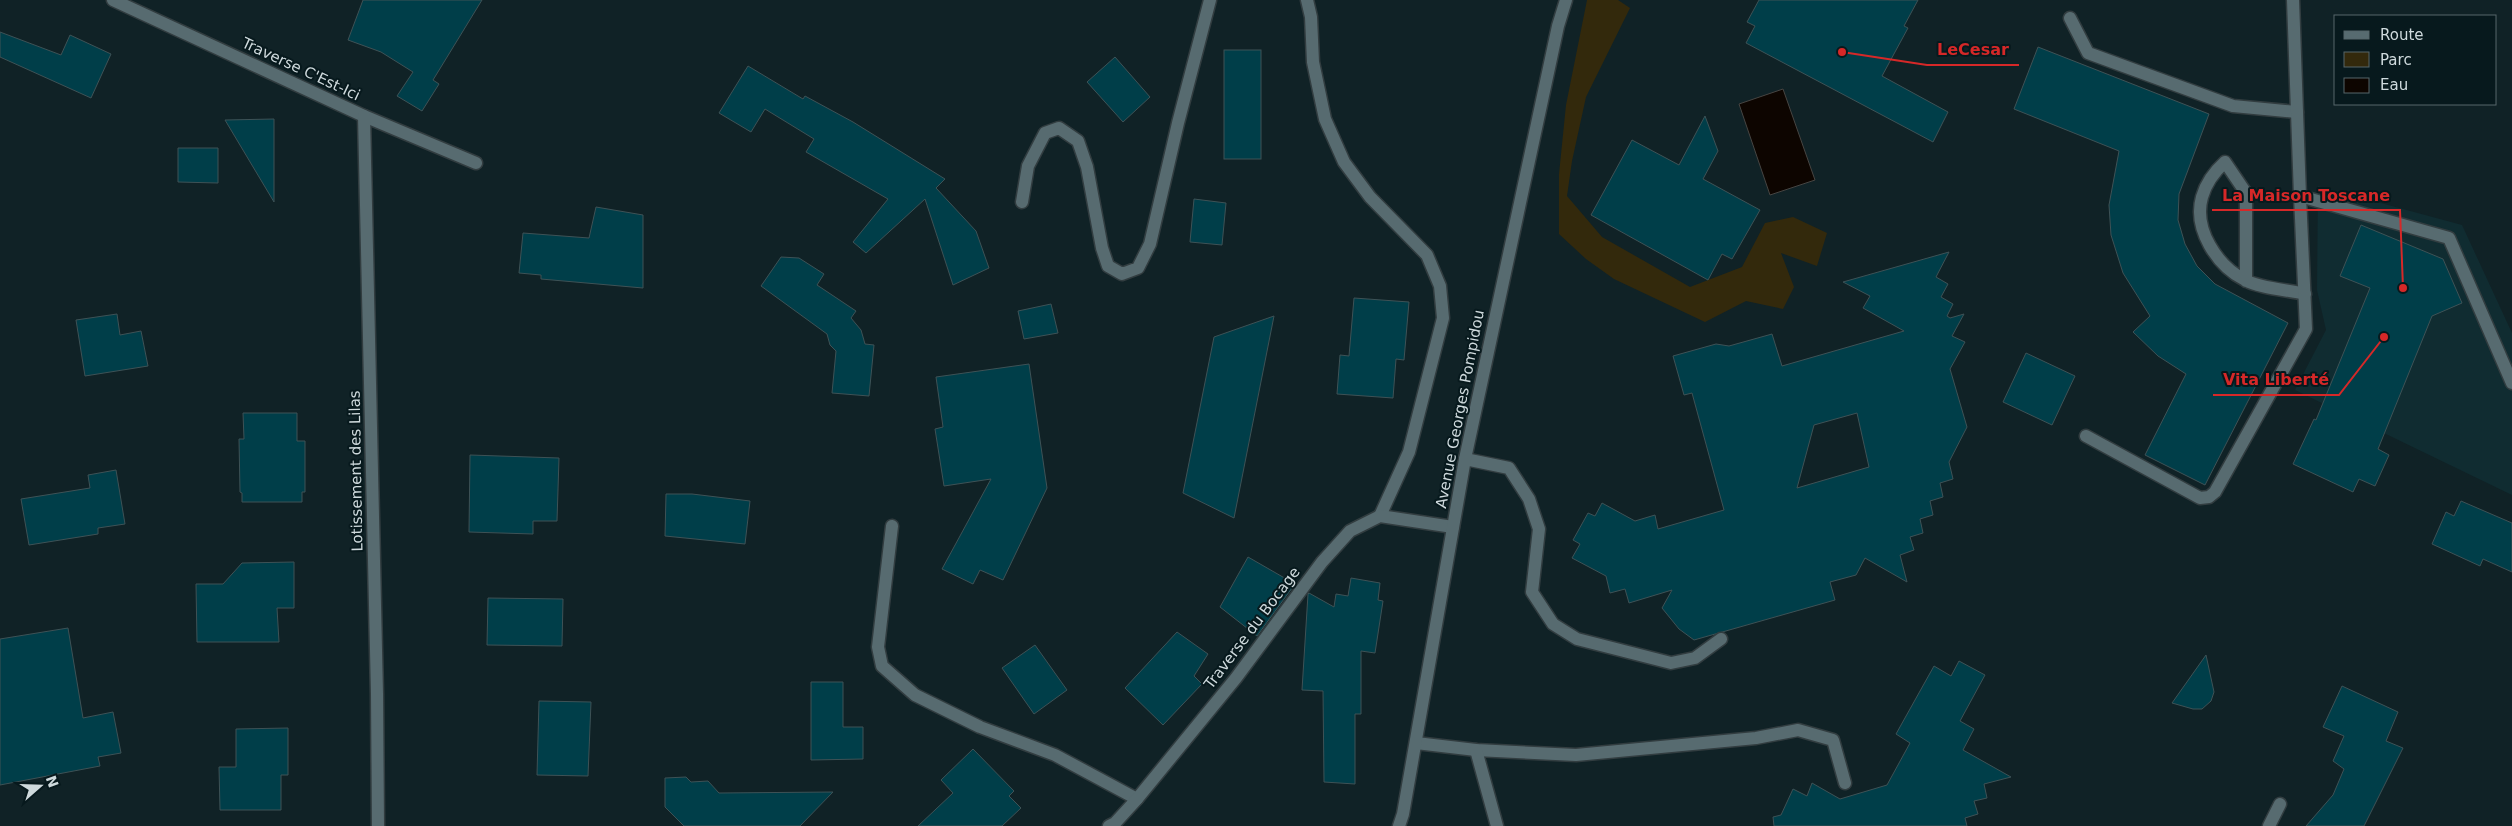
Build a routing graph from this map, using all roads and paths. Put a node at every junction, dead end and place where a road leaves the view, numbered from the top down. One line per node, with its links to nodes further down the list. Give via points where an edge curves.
1 (113, 0): 8 (street, Traverse C'Est-Ici)
2 (1210, 0): 11 (street, via 1150,244 1138,268 1122,274 1108,266 1087,167 1078,141 1059,128 1045,133 1028,166)
3 (1307, 0): 17 (street, via 1313,62 1325,119 1344,162 1370,197 1427,256 1440,286 1443,318 1409,452)
4 (1566, 0): 16 (street, Avenue Georges Pompidou)
5 (2294, 0): 7 (street)
6 (2070, 18): 7 (street, via 2088,53 2232,106)
7 (2297, 112): 10 (street)
8 (364, 116): 9 (street, Traverse C'Est-Ici); 26 (street, Lotissement des Lilas)
9 (476, 163)
10 (2300, 196): 13 (street); 14 (street, via 2449,238)
11 (1022, 202)
12 (2246, 281): 12 (street, via 2227,268 2215,254 2202,225 2201,198 2215,172 2225,162 2246,193); 13 (street)
13 (2305, 294): 15 (street, via 2306,329 2216,492 2209,497 2200,498)
14 (2512, 383)
15 (2086, 436)
16 (1465, 459): 19 (street, Avenue Georges Pompidou); 20 (street, via 1509,468 1529,498 1539,529 1532,592 1553,624 1577,639 1671,664 1695,658)
17 (1380, 516): 19 (street); 24 (street, Traverse du Bocage, via 1350,531 1322,562 1236,678)
18 (892, 526): 24 (street, via 878,647 882,666 915,695 980,727 1055,755)
19 (1453, 527): 21 (street, Avenue Georges Pompidou)
20 (1721, 639)
21 (1416, 743): 22 (street); 28 (street, Avenue Georges Pompidou)
22 (1476, 750): 23 (street, via 1576,755 1756,738 1798,730 1833,740); 29 (street)
23 (1845, 783)
24 (1137, 799): 27 (street, Traverse du Bocage)
25 (2280, 804): 30 (street)
26 (378, 826)
27 (1109, 826)
28 (1398, 826)
29 (1497, 826)
30 (2269, 826)

